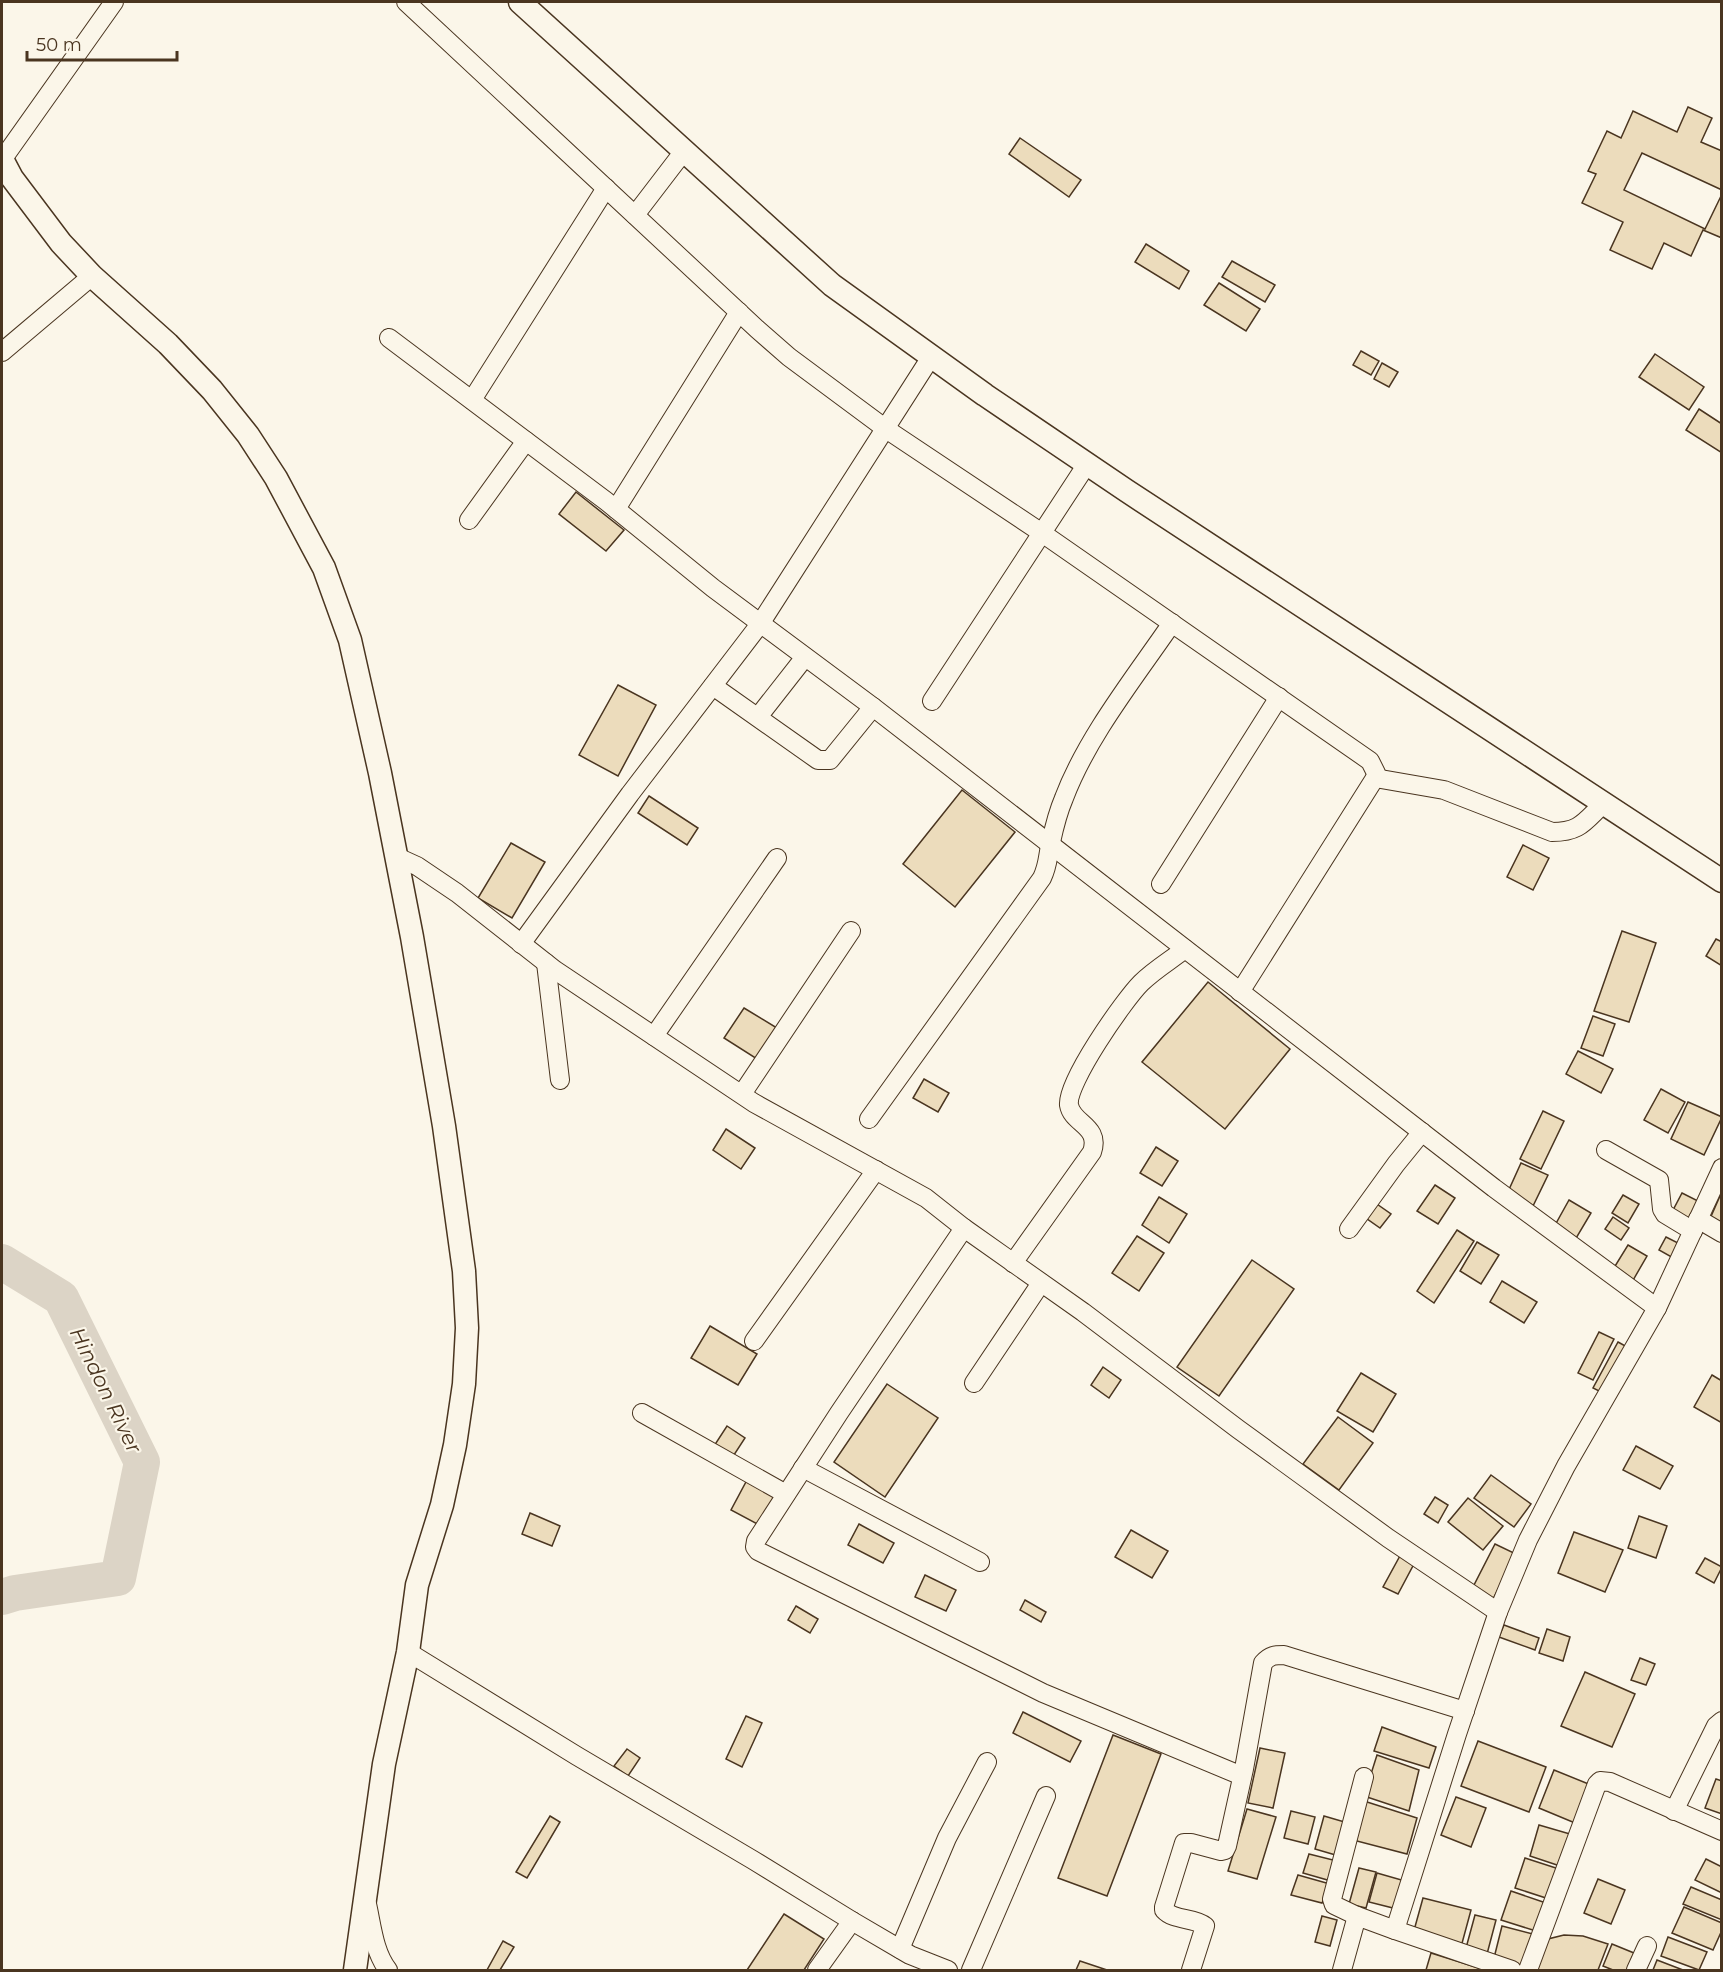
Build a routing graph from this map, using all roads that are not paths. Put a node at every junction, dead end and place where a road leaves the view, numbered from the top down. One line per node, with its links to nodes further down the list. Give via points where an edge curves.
1 (114, 2): 5 (street)
2 (406, 2): 6 (street)
3 (520, 2): 4 (street)
4 (684, 151): 7 (street); 12 (street, via 832,285)
5 (2, 160): 8 (street, via 61,243)
6 (606, 188): 7 (street); 13 (street)
7 (635, 215): 9 (street)
8 (92, 276): 11 (street); 31 (street, via 168,344 248,435 324,568 350,640)
9 (739, 312): 14 (street, via 789,357); 17 (street)
10 (389, 338): 13 (street)
11 (2, 352)
12 (931, 357): 14 (street); 16 (street)
13 (472, 400): 15 (street)
14 (886, 429): 19 (street); 21 (street)
15 (526, 441): 17 (street); 18 (street)
16 (1087, 464): 19 (street); 29 (street)
17 (616, 509): 21 (street)
18 (469, 520)
19 (1042, 533): 20 (street); 25 (street)
20 (1172, 623): 24 (street); 30 (street, via 1077,768)
21 (760, 624): 22 (street); 23 (street)
22 (805, 657): 26 (street); 27 (street)
23 (713, 686): 27 (street); 36 (street)
24 (1279, 697): 28 (street, via 1370,761); 34 (street)
25 (932, 701)
26 (873, 707): 27 (street, via 830,760 824,761); 30 (street)
27 (758, 717)
28 (1375, 778): 29 (street, via 1444,790 1552,832 1569,832 1582,825); 39 (street)
29 (1603, 804): 33 (street)
30 (1050, 844): 37 (street); 43 (street, via 1042,878)
31 (395, 856): 36 (street, via 457,893); 62 (street, via 444,1126 464,1271 467,1328 455,1445 442,1505 417,1585)
32 (777, 858): 40 (street)
33 (1722, 881)
34 (1161, 884)
35 (851, 931): 42 (street)
36 (521, 944): 38 (street)
37 (1185, 949): 39 (street); 52 (street, via 1142,981 1099,1038 1070,1100 1072,1112 1093,1137 1092,1152)
38 (546, 963): 40 (street); 41 (street)
39 (1240, 992): 44 (street)
40 (654, 1036): 42 (street)
41 (560, 1080)
42 (741, 1094): 47 (street)
43 (869, 1119)
44 (1422, 1132): 50 (street); 54 (street)
45 (1606, 1150): 48 (street, via 1659,1180 1665,1214)
46 (1722, 1168): 48 (street)
47 (876, 1170): 49 (street, via 926,1198); 55 (street)
48 (1696, 1225): 51 (street); 54 (street)
49 (964, 1228): 52 (street); 58 (street)
50 (1349, 1229)
51 (1722, 1233)
52 (1013, 1263): 53 (street)
53 (1041, 1283): 56 (street); 61 (street, via 1369,1524)
54 (1657, 1308): 61 (street, via 1566,1466 1528,1540)
55 (754, 1341)
56 (974, 1383)
57 (642, 1413): 59 (street)
58 (802, 1468): 59 (street); 60 (street)
59 (786, 1494): 66 (street, via 756,1541 758,1551 1043,1693)
60 (980, 1562)
61 (1498, 1612): 63 (street)
62 (408, 1652): 71 (street, via 384,1764); 73 (street)
63 (1466, 1711): 66 (street, via 1284,1655 1268,1657 1263,1663); 74 (street)
64 (1722, 1721): 69 (street)
65 (987, 1762): 76 (street, via 947,1838)
66 (1242, 1776): 82 (street, via 1225,1850 1184,1843 1164,1907 1168,1914 1205,1926)
67 (1364, 1777): 72 (street, via 1332,1899 1334,1905)
68 (1046, 1796): 81 (street)
69 (1674, 1811): 70 (street); 85 (street, via 1610,1782 1597,1784)
70 (1722, 1831)
71 (365, 1892): 77 (street); 78 (street, via 378,1951)
72 (1357, 1916): 74 (street); 83 (street)
73 (852, 1921): 76 (street); 79 (street)
74 (1395, 1930): 84 (street)
75 (1647, 1946): 86 (street)
76 (900, 1949): 80 (street)
77 (355, 1971)
78 (388, 1971)
79 (817, 1971)
80 (948, 1971)
81 (971, 1971)
82 (1191, 1971)
83 (1342, 1971)
84 (1512, 1971)
85 (1528, 1971)
86 (1636, 1971)

